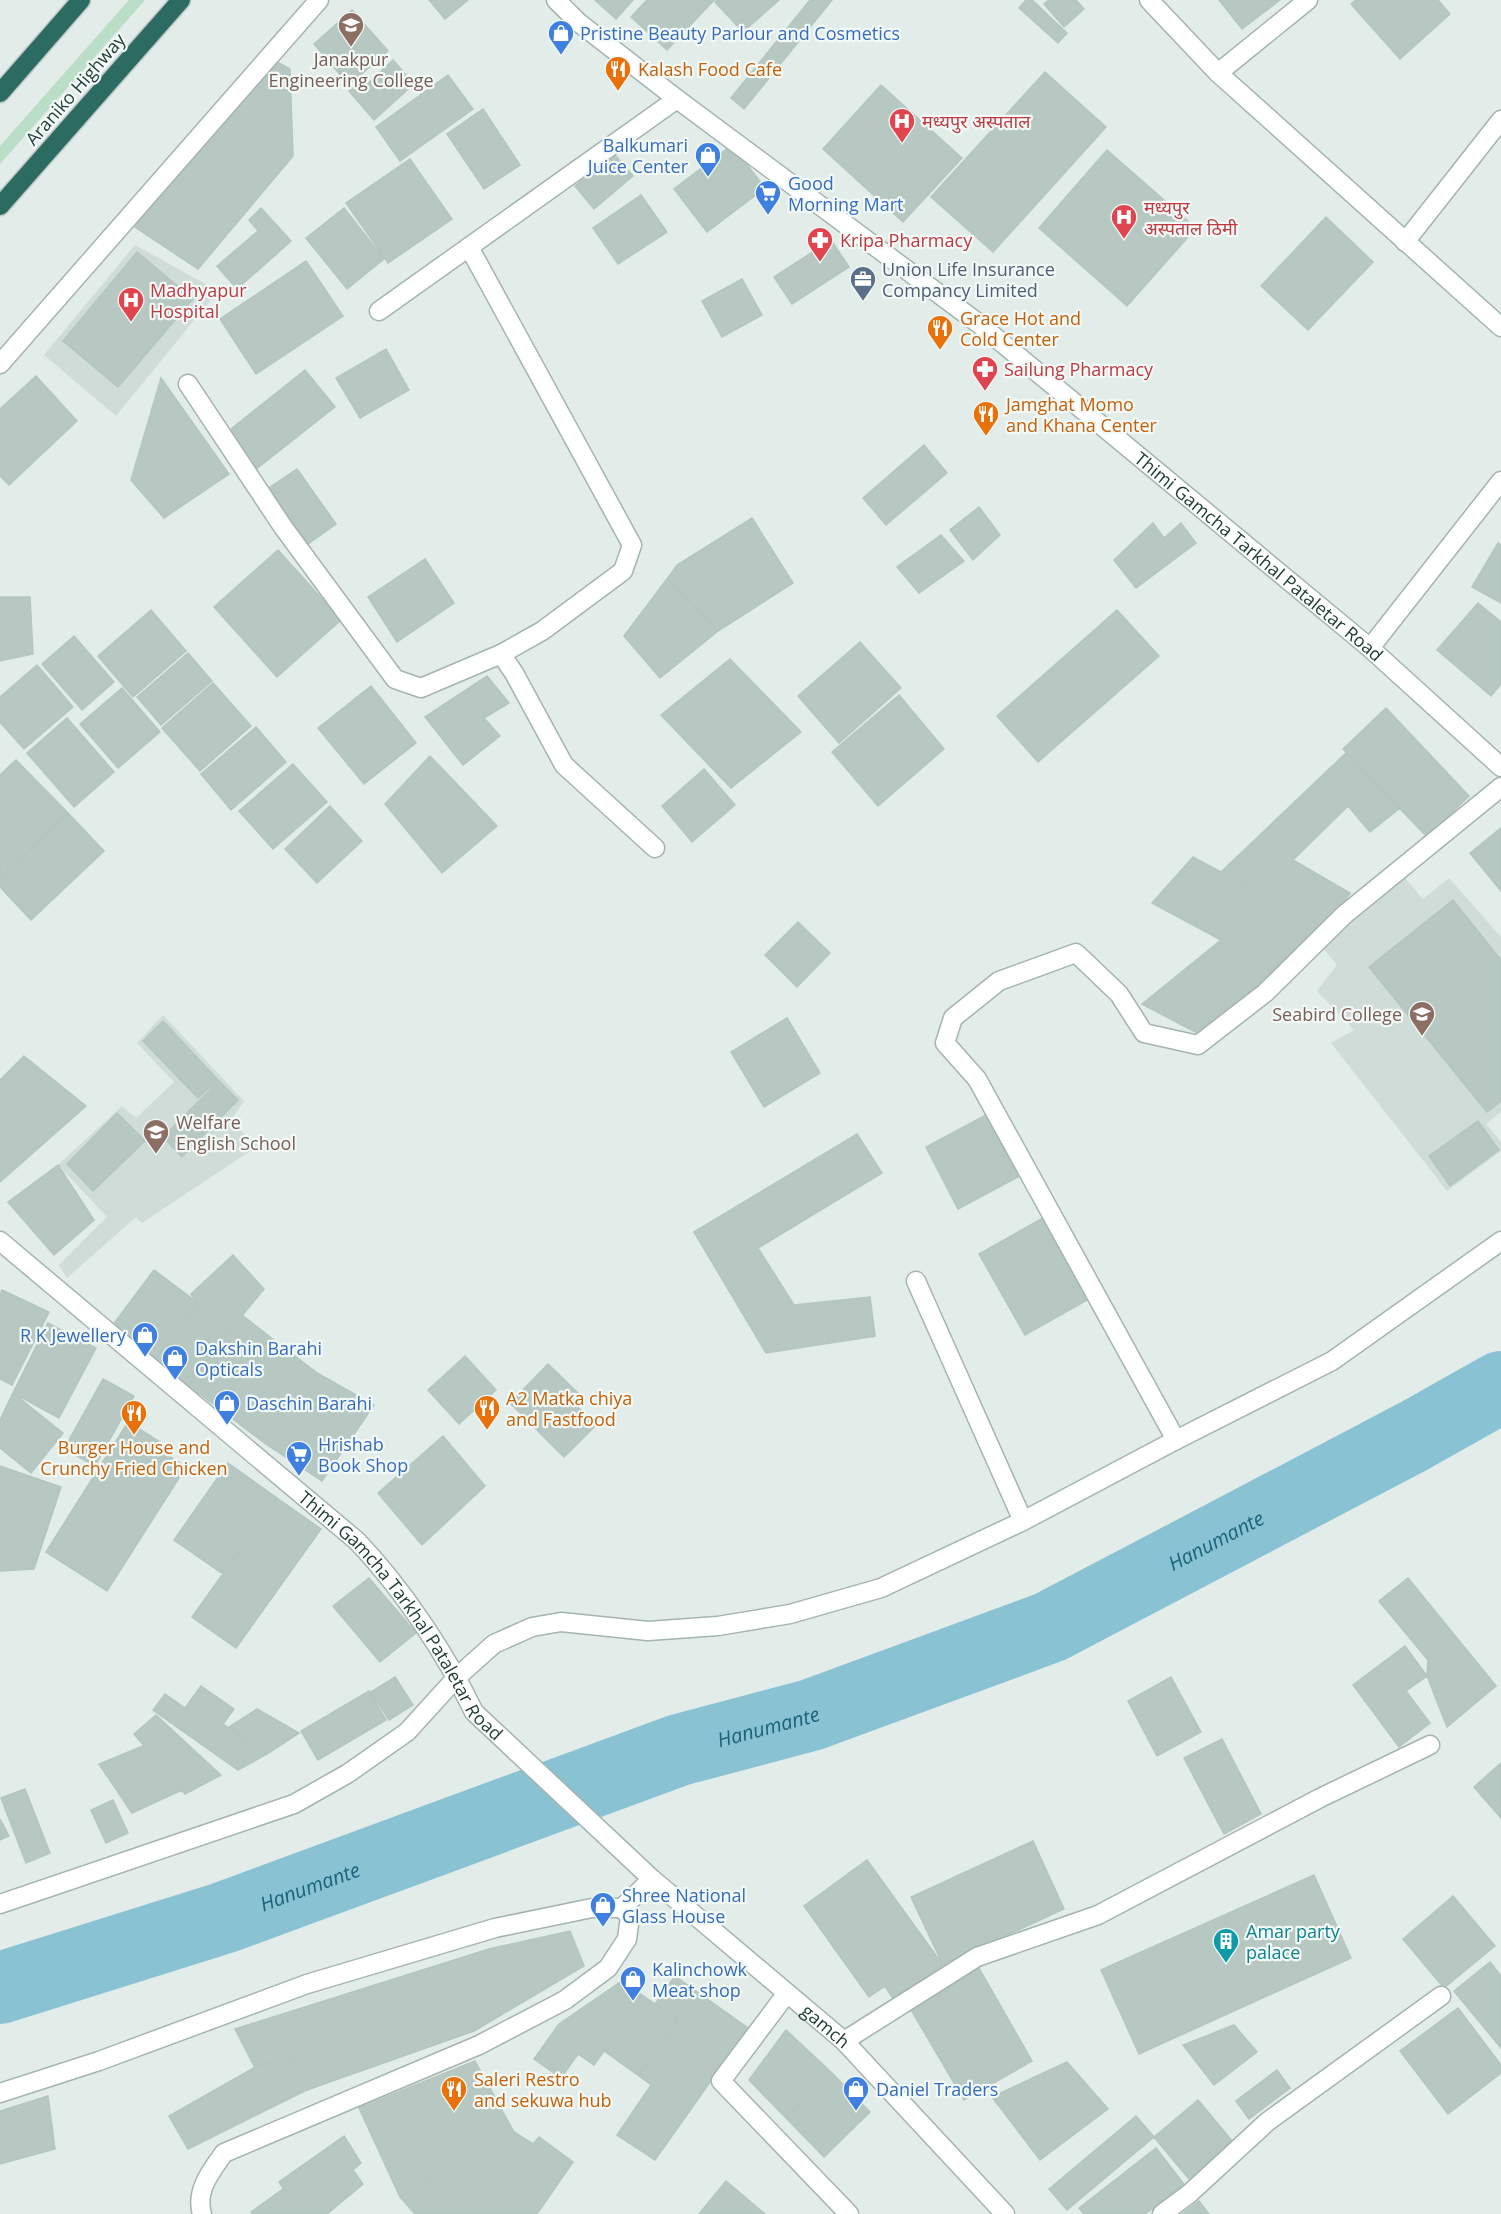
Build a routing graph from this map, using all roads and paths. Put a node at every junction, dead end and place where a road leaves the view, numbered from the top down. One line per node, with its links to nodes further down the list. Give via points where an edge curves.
1 (81, 0): 8 (highway)
2 (181, 0): 11 (highway, Araniko Highway)
3 (319, 0): 16 (street)
4 (556, 0): 9 (street, Thimi Gamcha Tarkhal Pataletar Road, via 578,22)
5 (1149, 0): 7 (street)
6 (1308, 0): 7 (street)
7 (1218, 73): 12 (street)
8 (0, 93)
9 (677, 99): 13 (street); 19 (street, Thimi Gamcha Tarkhal Pataletar Road, via 978,323)
10 (1501, 120): 12 (street)
11 (0, 206)
12 (1405, 242): 15 (street)
13 (469, 247): 14 (street); 20 (street, via 632,545 623,571 542,631)
14 (378, 311)
15 (1501, 327)
16 (0, 364)
17 (188, 384): 20 (street, via 283,527 394,679 421,688)
18 (1501, 481): 19 (street)
19 (1370, 648): 21 (street, Thimi Gamcha Tarkhal Pataletar Road)
20 (501, 654): 23 (street, via 564,765)
21 (1501, 767)
22 (1501, 787): 27 (street, via 1344,915 1265,993 1198,1045 1144,1033 1119,994 1076,953 999,981 953,1018 945,1043 977,1079)
23 (655, 848)
24 (0, 1241): 29 (street, Thimi Gamcha Tarkhal Pataletar Road, via 357,1541 384,1570)
25 (1501, 1241): 27 (street, via 1332,1360)
26 (916, 1281): 28 (street)
27 (1176, 1440): 28 (street)
28 (1023, 1521): 29 (street, via 881,1588 790,1614 718,1626 648,1631 561,1623 532,1627 494,1644)
29 (457, 1677): 31 (street, Thimi Gamcha Tarkhal Pataletar Road, via 474,1712); 33 (street, via 407,1732 347,1774 294,1804)
30 (1430, 1745): 37 (street, via 1098,1915 977,1956)
31 (629, 1857): 32 (street, gamch)
32 (652, 1879): 34 (street); 35 (street, gamch)
33 (0, 1904)
34 (622, 1908): 38 (street, via 592,1908 495,1928 307,1984); 40 (street, via 630,1917 627,1939 608,1968 565,2000 479,2045 224,2153 198,2202)
35 (787, 1993): 37 (street, gamch); 39 (street, via 721,2081)
36 (1441, 1996): 42 (street, via 1267,2122)
37 (844, 2041): 41 (street, gamch)
38 (0, 2093)
39 (840, 2211)
40 (202, 2214)
41 (1005, 2214)
42 (1162, 2214)

